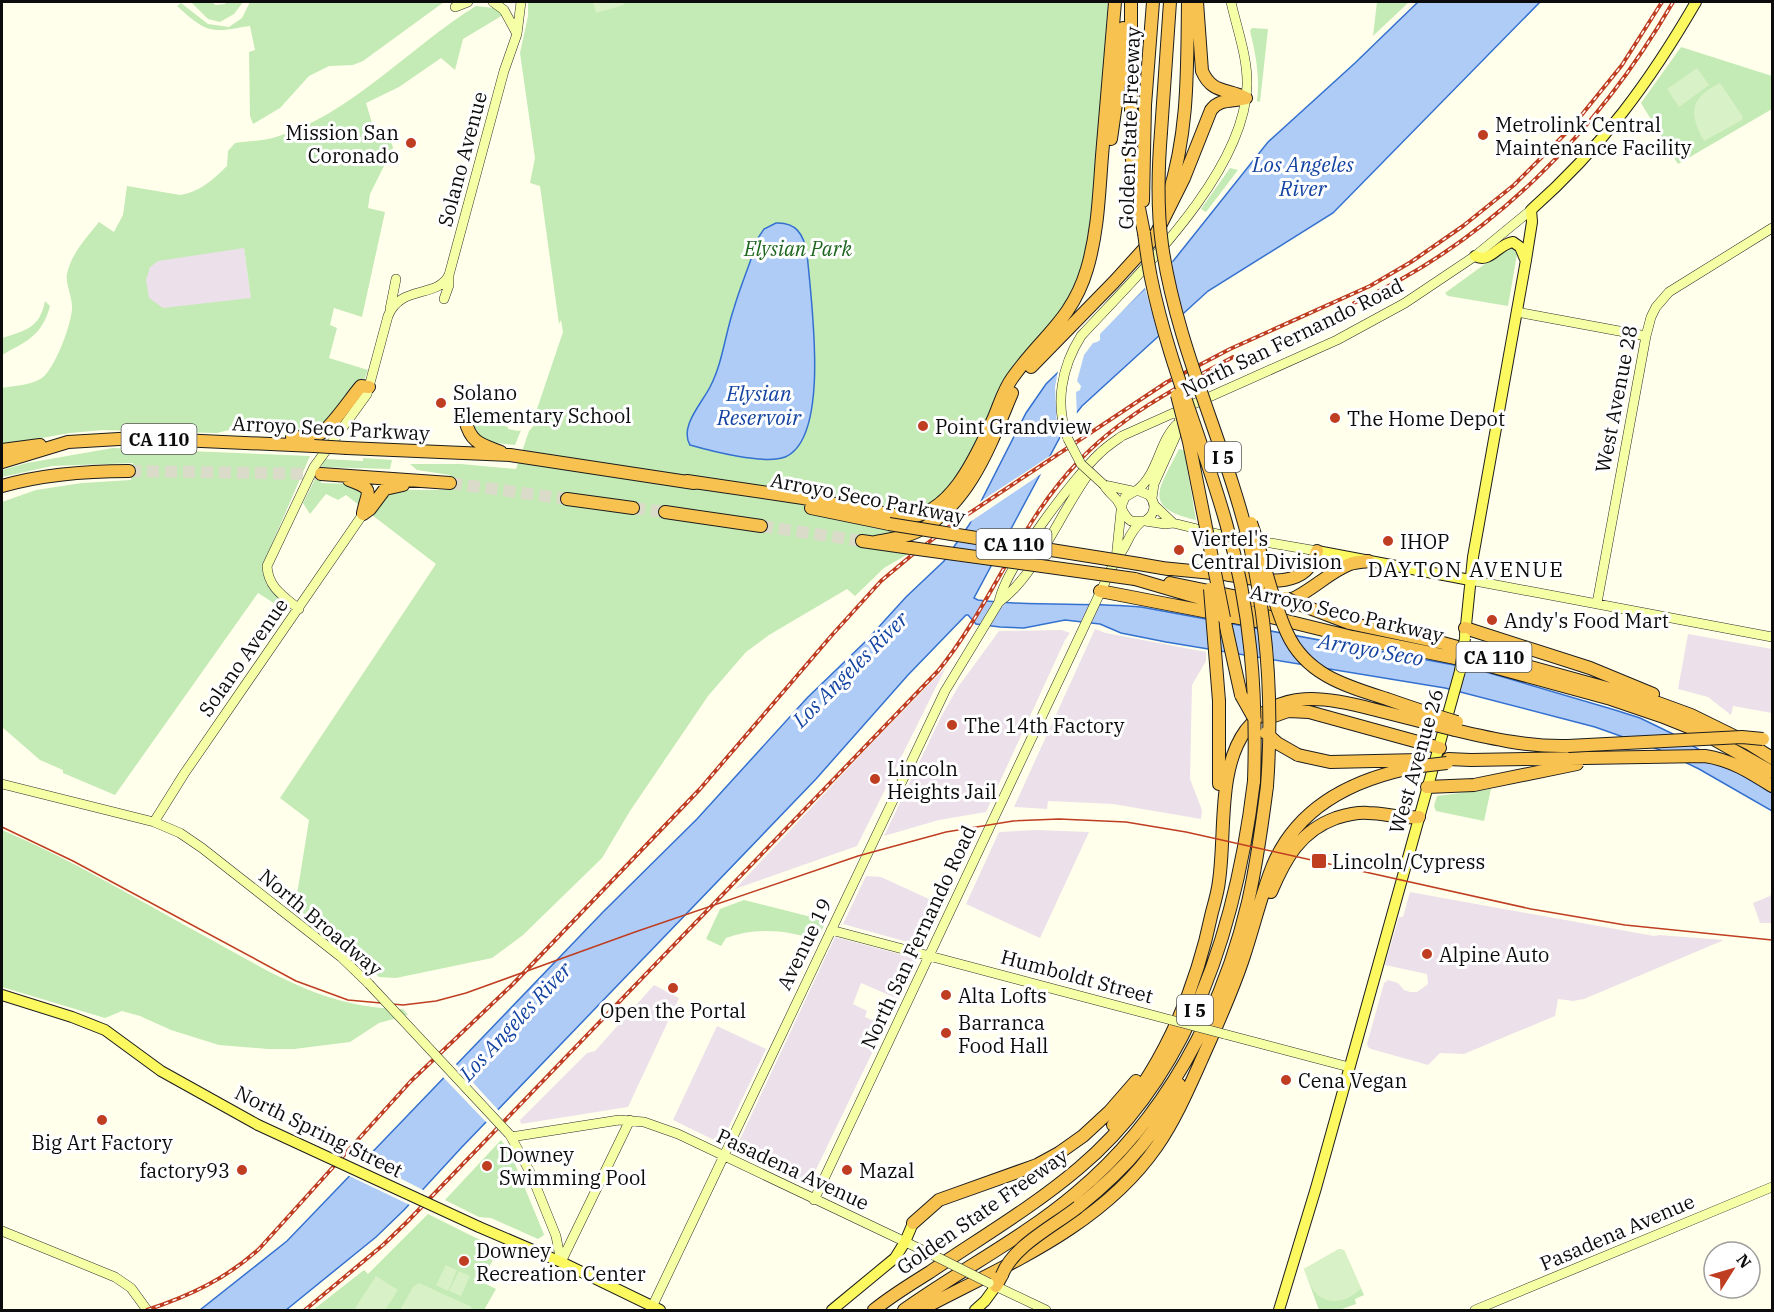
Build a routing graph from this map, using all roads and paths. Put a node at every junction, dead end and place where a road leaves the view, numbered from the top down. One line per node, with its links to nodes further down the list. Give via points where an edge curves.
1 (468, 2): 13 (main road)
2 (493, 2): 14 (main road, via 504,10)
3 (521, 2): 14 (main road, Solano Avenue)
4 (1115, 2): 17 (highway)
5 (1125, 2): 17 (highway, via 1118,92)
6 (1131, 2): 16 (highway, via 1130,122)
7 (1152, 2): 16 (highway, Golden State Freeway / I 5)
8 (1170, 2): 36 (highway, Golden State Freeway / I 5, bridge, via 1158,169 1162,244 1179,323)
9 (1188, 2): 21 (highway, via 1182,144 1166,204)
10 (1197, 2): 15 (highway, via 1205,78 1217,88)
11 (1231, 2): 15 (main road, via 1245,60)
12 (1696, 2): 18 (main road, North San Fernando Road, via 1630,104 1593,150)
13 (455, 7)
14 (517, 34): 23 (main road, Solano Avenue)
15 (1246, 98): 21 (highway, via 1218,102 1211,110 1168,212); 46 (main road, bridge, via 1233,144 1210,183 1159,252 1081,336 1070,355 1061,388 1066,434 1082,464)
16 (1138, 180): 25 (highway, Golden State Freeway / I 5, bridge)
17 (1099, 195): 44 (highway, via 1087,270 1070,309 1012,377 964,474 930,512 904,517)
18 (1532, 210): 20 (main road, North San Fernando Road); 22 (main road, West Avenue 26)
19 (1773, 228): 29 (main road, West Avenue 28, via 1669,292 1656,307)
20 (1475, 256): 22 (main road, via 1486,258 1513,242); 31 (main road, North San Fernando Road, via 1406,303)
21 (1138, 257): 61 (highway, via 1024,375 973,476 952,504 915,532)
22 (1526, 260): 27 (main road, West Avenue 26)
23 (448, 278): 26 (main road, Solano Avenue); 28 (main road, via 404,297)
24 (396, 279): 28 (main road)
25 (1151, 280): 52 (highway, bridge, via 1155,318 1183,415); 100 (highway, Golden State Freeway / I 5, bridge, via 1226,522 1243,593 1256,712 1254,781 1237,883 1216,957 1196,1008 1176,1050 1146,1096)
26 (444, 299)
27 (1517, 312): 29 (main road); 67 (main road, West Avenue 26)
28 (388, 316): 30 (main road)
29 (1646, 336): 70 (main road, West Avenue 28)
30 (369, 387): 34 (highway, via 361,386 316,436); 71 (main road, via 362,403 310,473 267,566 273,586)
31 (1178, 416): 48 (main road, North San Fernando Road, via 1149,477); 51 (main road, North San Fernando Road, via 1178,431 1154,484); 69 (main road, Avenue 19, via 1126,440 1091,470 1024,576 1011,594); 69 (main road, Avenue 19, via 1139,427 1100,453 1043,523 1012,572)
32 (465, 420): 37 (highway, via 474,440)
33 (68, 442): 34 (highway, Arroyo Seco Parkway / CA 110, via 136,438); 35 (highway); 38 (highway, Arroyo Seco Parkway / CA 110)
34 (249, 442): 37 (highway, Arroyo Seco Parkway / CA 110, bridge)
35 (2, 450)
36 (1222, 454): 76 (highway, bridge, via 1238,488 1286,630 1298,652 1336,682); 95 (highway, Golden State Freeway / I 5, bridge, via 1249,545 1264,624 1270,707 1267,786 1247,905 1226,973)
37 (510, 455): 44 (highway, Arroyo Seco Parkway / CA 110)
38 (2, 462)
39 (129, 471): 41 (highway, CA 110)
40 (321, 474): 42 (highway)
41 (49, 475): 47 (highway, CA 110); 49 (highway)
42 (338, 475): 43 (highway); 56 (highway, via 366,489 368,500)
43 (418, 481): 45 (highway); 56 (highway, via 385,489)
44 (687, 481): 65 (highway, Arroyo Seco Parkway / CA 110, bridge, via 889,524)
45 (450, 483)
46 (1104, 485): 48 (main road); 54 (main road)
47 (2, 486)
48 (1134, 491): 51 (main road, via 1146,492); 54 (main road, via 1125,497)
49 (2, 493)
50 (567, 499): 53 (highway)
51 (1153, 502): 57 (main road, via 1152,515); 58 (main road)
52 (1201, 507): 81 (highway, bridge, via 1235,674 1241,695 1263,731 1298,755 1330,762); 89 (highway, bridge, via 1219,701 1219,816)
53 (633, 508)
54 (1121, 509): 57 (main road, via 1131,521); 63 (main road, North San Fernando Road)
55 (665, 512): 59 (highway)
56 (363, 514): 71 (main road, Solano Avenue)
57 (1142, 522): 58 (main road); 63 (main road, North San Fernando Road)
58 (1173, 523): 62 (main road)
59 (761, 526)
60 (862, 541): 61 (highway, Arroyo Seco Parkway / CA 110)
61 (875, 542): 66 (highway, Arroyo Seco Parkway / CA 110, bridge)
62 (1317, 551): 64 (main road); 65 (highway, via 1308,568 1279,581)
63 (1116, 559): 68 (main road, North San Fernando Road)
64 (1368, 561): 66 (highway, via 1349,564 1280,604); 67 (main road)
65 (1161, 568): 75 (highway, Arroyo Seco Parkway / CA 110, via 1251,586 1349,623 1443,643)
66 (1136, 579): 73 (highway, Arroyo Seco Parkway / CA 110)
67 (1470, 580): 70 (main road); 72 (main road, West Avenue 26)
68 (1098, 596): 73 (highway); 92 (main road, North San Fernando Road)
69 (999, 602): 90 (main road, Avenue 19, via 945,691)
70 (1597, 603): 74 (main road)
71 (298, 609): 88 (main road, Solano Avenue)
72 (1465, 633): 75 (highway, via 1590,668 1653,694); 78 (main road, West Avenue 26, bridge)
73 (1352, 637): 82 (highway, Arroyo Seco Parkway / CA 110, via 1475,662 1611,699 1701,732)
74 (1773, 637)
75 (1691, 715): 80 (highway, Arroyo Seco Parkway / CA 110)
76 (1456, 726): 77 (highway, bridge, via 1538,747 1742,737); 84 (highway, bridge, via 1344,701 1293,701 1266,712 1247,729 1234,749)
77 (1768, 740)
78 (1440, 748): 84 (highway, via 1309,712 1288,711 1266,720 1246,737); 86 (main road, West Avenue 26)
79 (1621, 757): 81 (highway); 85 (highway, via 1722,759); 86 (highway, via 1474,785)
80 (1773, 758)
81 (1421, 763): 91 (highway, via 1345,789 1301,822 1272,867)
82 (1773, 772)
83 (2, 784): 88 (main road, North Broadway)
84 (1227, 786): 89 (highway)
85 (1773, 786)
86 (1427, 787): 87 (main road, West Avenue 26)
87 (1419, 817): 91 (highway, via 1354,813 1312,830 1286,858); 96 (main road, West Avenue 26)
88 (154, 822): 98 (main road, North Broadway, bridge, via 194,842 358,972)
89 (1213, 907): 94 (highway, via 1198,968)
90 (831, 930): 92 (main road, Humboldt Street); 99 (main road, Avenue 19)
91 (1245, 954): 113 (highway, via 1226,1006 1172,1119 1157,1146 1119,1191 1059,1236)
92 (930, 955): 94 (main road, Humboldt Street); 102 (main road, North San Fernando Road)
93 (2, 995): 106 (main road, North Spring Street, bridge, via 105,1030 161,1071 258,1125)
94 (1172, 1026): 96 (main road, Humboldt Street, bridge, via 1224,1034); 100 (highway, via 1143,1083); 103 (highway, via 1140,1077 1083,1136 1037,1165 939,1200)
95 (1192, 1050): 107 (highway, bridge, via 1173,1098 1119,1170 1078,1207 1023,1246); 112 (highway, Golden State Freeway / I 5, via 1147,1121 1101,1172 1038,1222)
96 (1349, 1067): 116 (main road, West Avenue 26)
97 (630, 1120): 98 (main road, Pasadena Avenue); 99 (main road, Pasadena Avenue, via 664,1128); 106 (main road)
98 (510, 1135): 106 (main road, North Broadway, via 536,1184 556,1236)
99 (723, 1156): 102 (main road, Pasadena Avenue); 108 (main road, Avenue 19)
100 (1079, 1168): 111 (highway, Golden State Freeway / I 5)
101 (1773, 1187): 117 (main road, Pasadena Avenue)
102 (814, 1200): 105 (main road, Pasadena Avenue)
103 (913, 1223): 105 (main road)
104 (2, 1230): 109 (main road, via 115,1277 131,1288)
105 (905, 1242): 107 (main road, Pasadena Avenue, bridge); 110 (main road, via 895,1258)
106 (561, 1262): 108 (main road)
107 (996, 1281): 114 (main road, via 986,1301); 115 (main road, Pasadena Avenue)
108 (656, 1309)
109 (147, 1311)
110 (832, 1311)
111 (874, 1311)
112 (904, 1311)
113 (914, 1311)
114 (975, 1311)
115 (1046, 1311)
116 (1278, 1311)
117 (1475, 1311)

